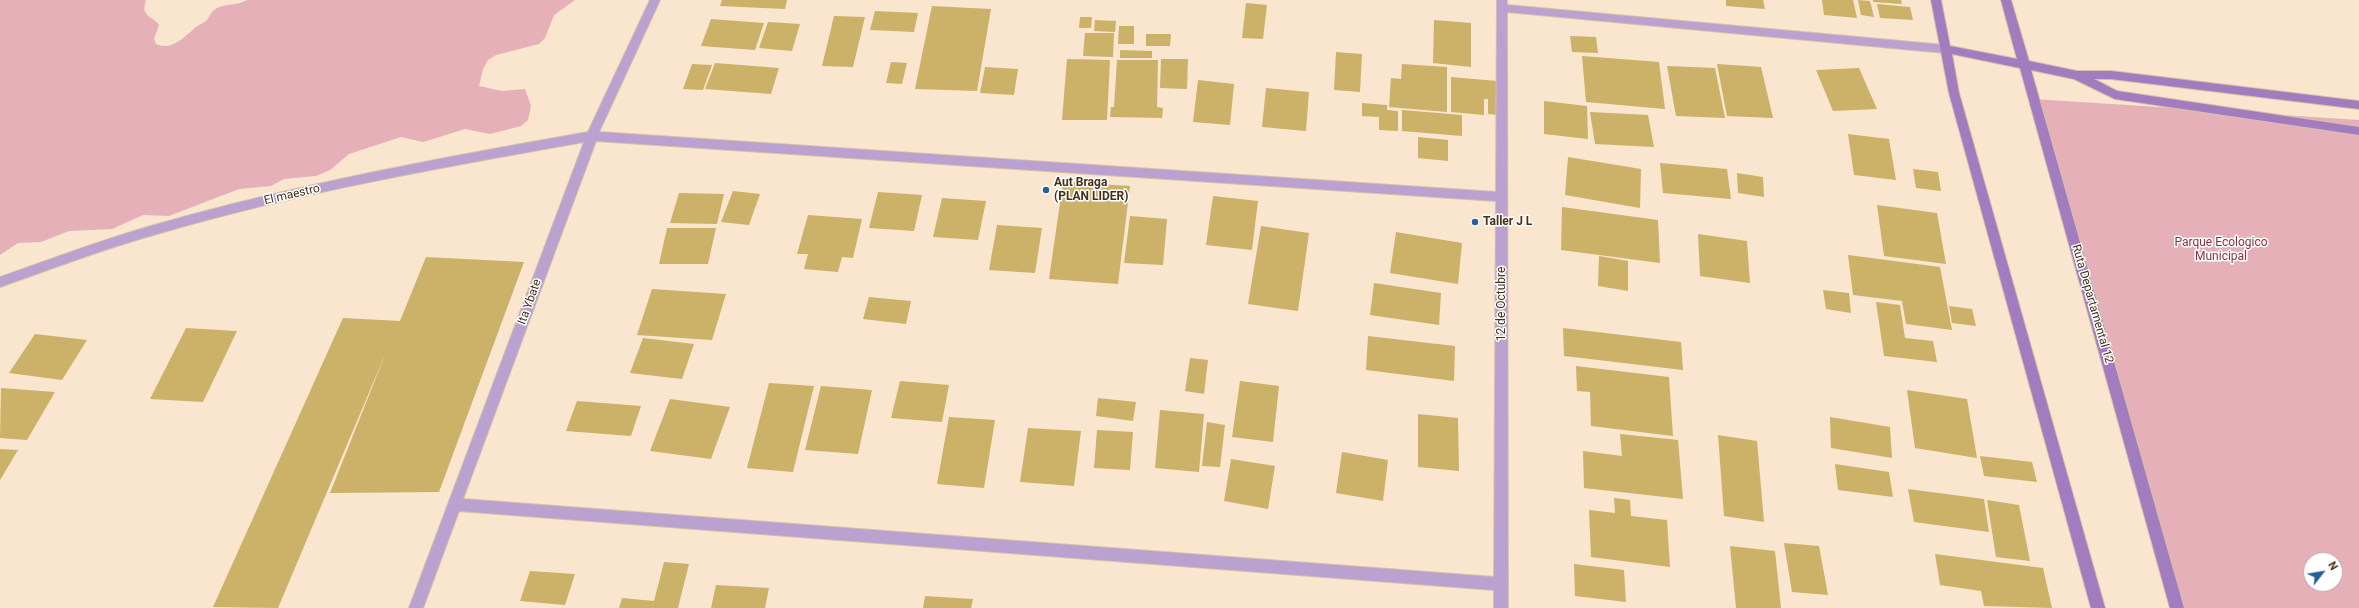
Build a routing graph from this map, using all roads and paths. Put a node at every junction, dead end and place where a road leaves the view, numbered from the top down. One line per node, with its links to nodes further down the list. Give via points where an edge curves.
1 (654, 0): 10 (street, Ita Ybate)
2 (1936, 0): 5 (main road)
3 (2006, 0): 6 (main road, Ruta Departamental 12)
4 (1503, 4): 5 (street); 11 (street, 12 de Octubre)
5 (1945, 49): 6 (main road); 17 (main road, via 1954,93)
6 (2024, 64): 7 (main road); 18 (main road, Ruta Departamental 12)
7 (2077, 76): 8 (main road, via 2111,75); 9 (main road, via 2115,95)
8 (2359, 105)
9 (2359, 131)
10 (592, 136): 11 (street, El maestro); 12 (street, El maestro, via 443,162 290,195 162,227); 13 (street, Ita Ybate)
11 (1502, 197): 14 (street, 12 de Octubre)
12 (0, 282)
13 (455, 505): 14 (street); 15 (street, Ita Ybate)
14 (1501, 584): 16 (street, 12 de Octubre)
15 (416, 608)
16 (1501, 608)
17 (2098, 608)
18 (2177, 608)

